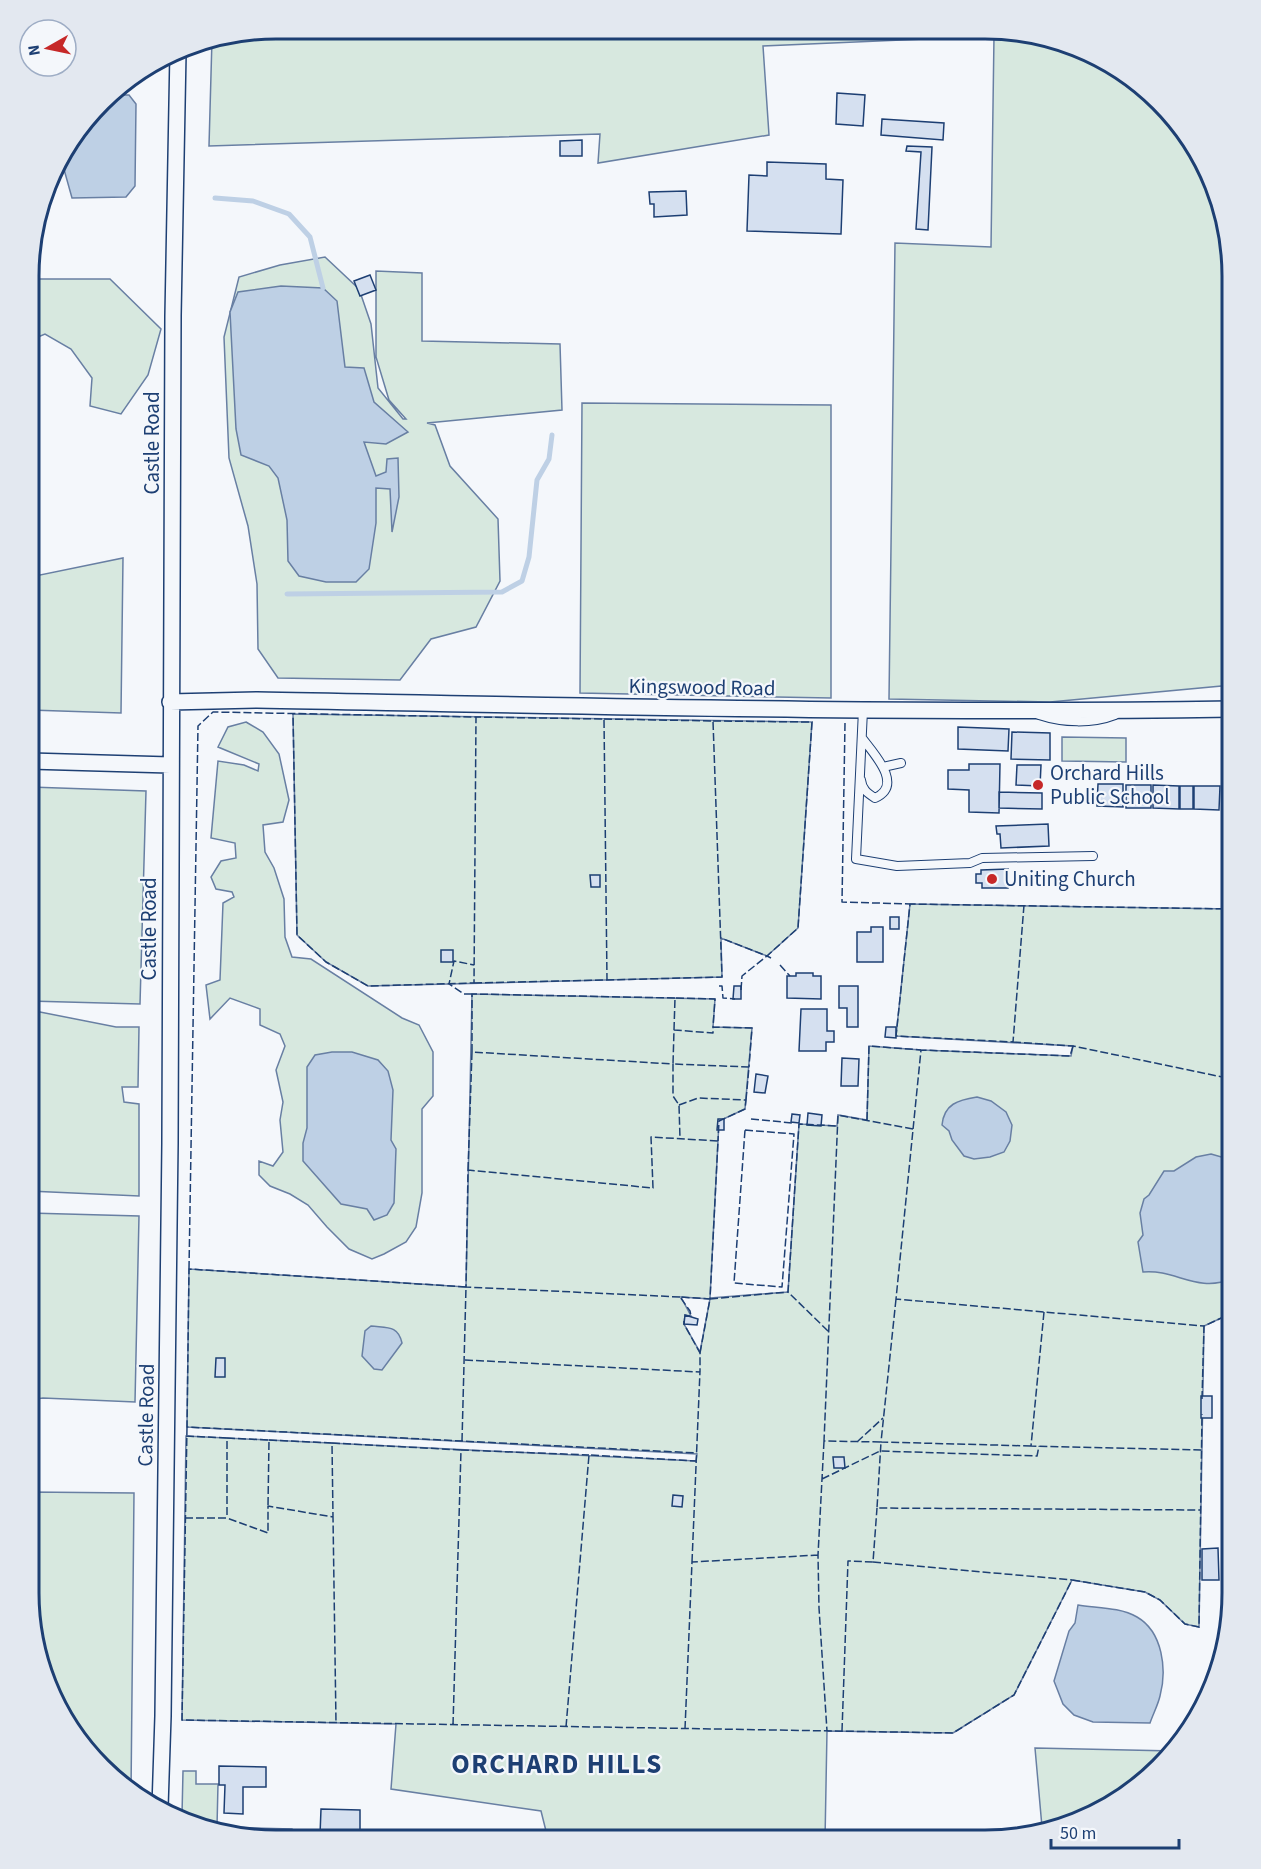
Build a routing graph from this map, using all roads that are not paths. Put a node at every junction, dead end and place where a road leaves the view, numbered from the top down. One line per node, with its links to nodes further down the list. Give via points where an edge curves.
1 (178, 60): 2 (street, Castle Road)
2 (171, 702): 4 (street, Kingswood Road); 8 (street, Castle Road)
3 (1222, 709): 4 (street, Kingswood Road)
4 (863, 710): 5 (lane)
5 (862, 738): 9 (lane); 10 (lane)
6 (39, 761): 8 (street)
7 (900, 763): 9 (lane)
8 (170, 765): 12 (street, Castle Road, via 170,1143)
9 (883, 767): 10 (lane, via 888,787 875,798 862,787)
10 (860, 770): 11 (lane, via 856,859 897,866 970,863 982,858)
11 (1094, 856)
12 (160, 1800)

